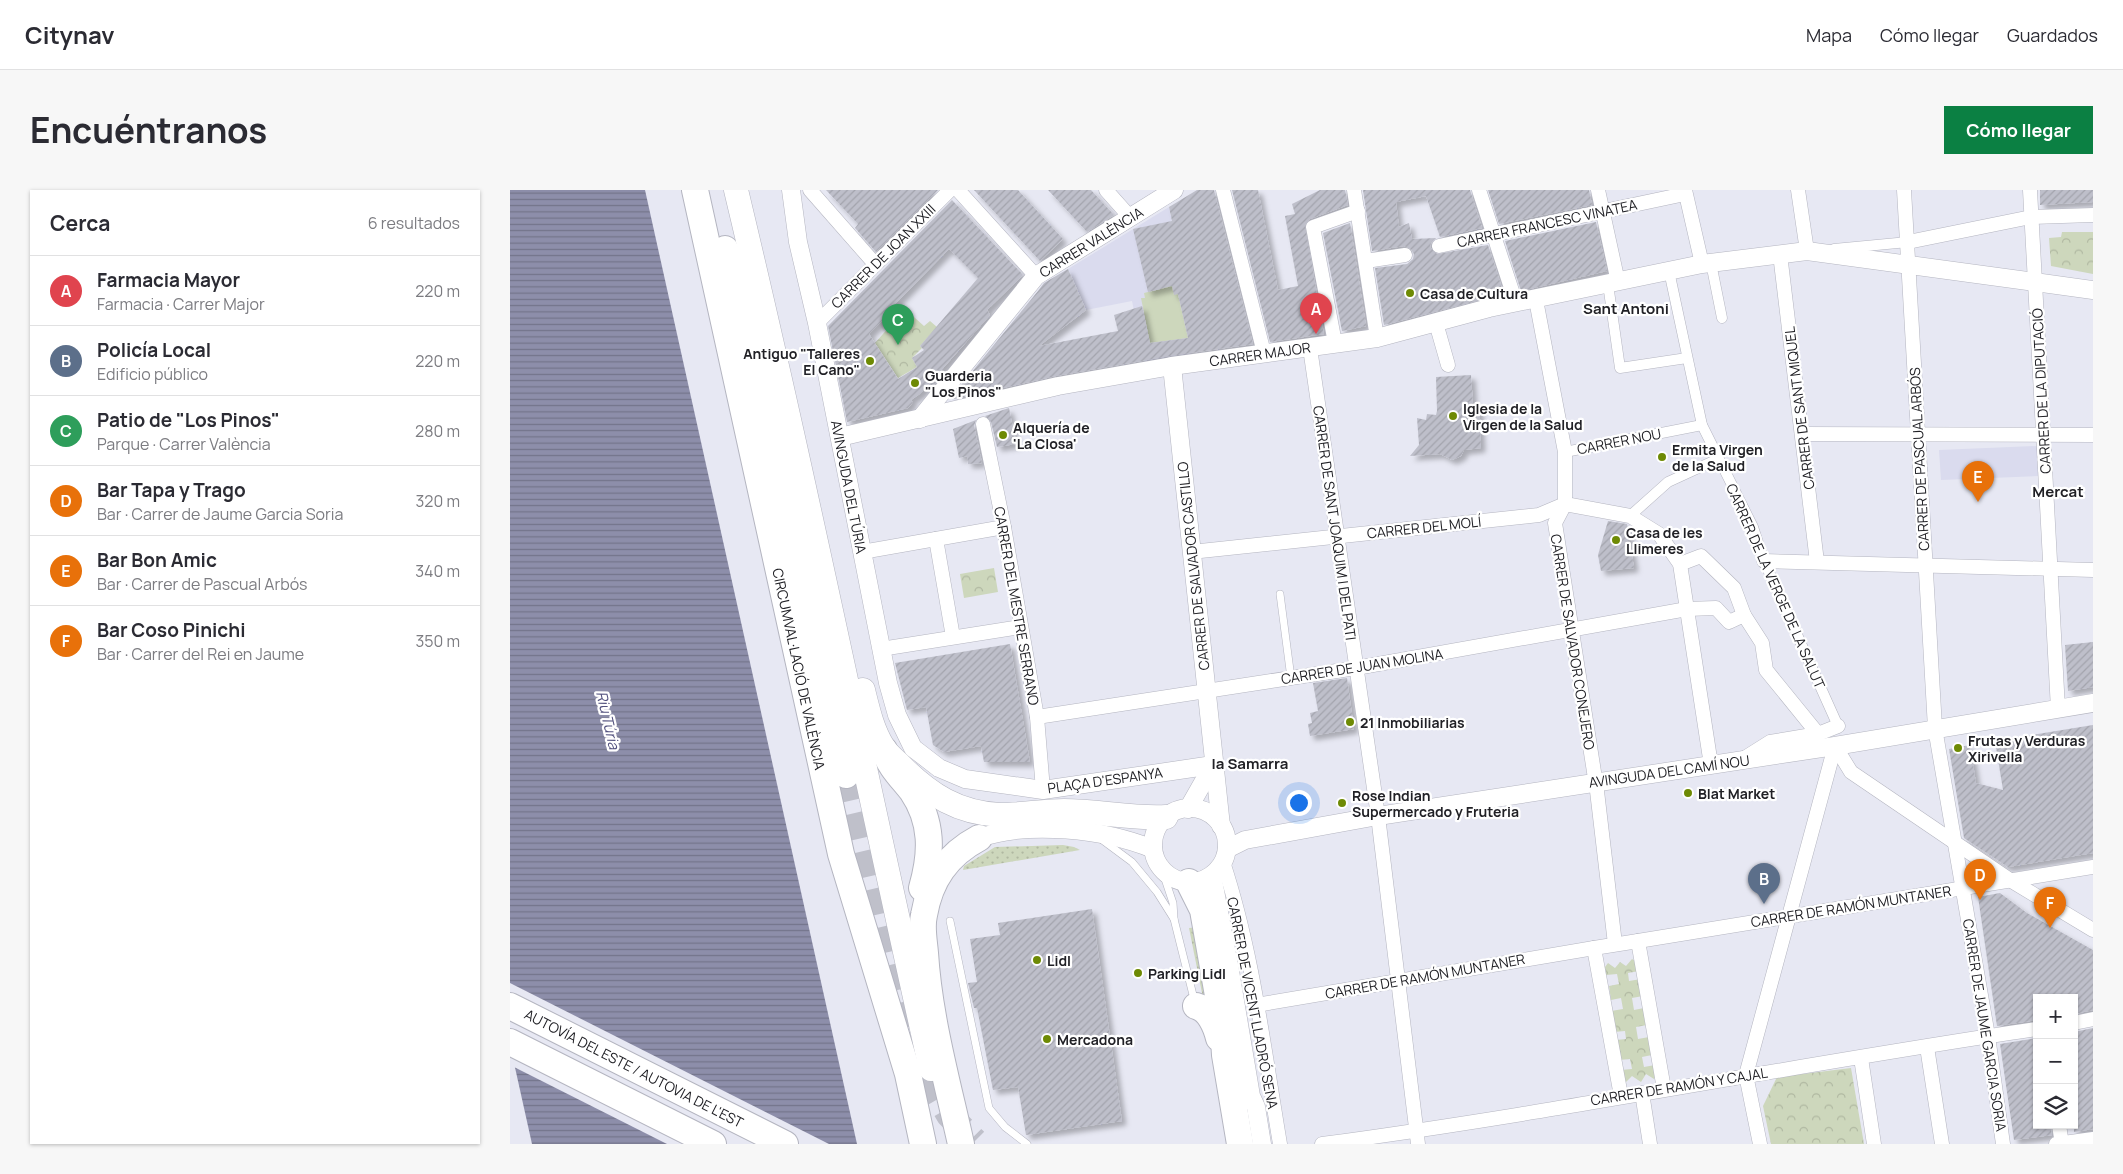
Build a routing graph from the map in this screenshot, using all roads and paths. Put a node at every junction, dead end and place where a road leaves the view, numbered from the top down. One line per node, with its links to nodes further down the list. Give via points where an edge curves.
1 (695, 190): 143 (highway, CIRCUMVAL·LACIÓ DE VALÈNCIA, via 841,854 908,1074)
2 (710, 190): 96 (highway, via 744,321)
3 (736, 190): 65 (highway)
4 (790, 190): 41 (street, AVINGUDA DEL TÚRIA, via 798,242)
5 (810, 190): 30 (street)
6 (950, 190): 30 (street, CARRER DE JOAN XXIII)
7 (958, 190): 34 (street)
8 (1106, 190): 21 (street)
9 (1174, 190): 21 (street, CARRER VALÈNCIA)
10 (1223, 190): 46 (street)
11 (1354, 190): 18 (street)
12 (1479, 190): 23 (street)
13 (1598, 190): 19 (street)
14 (1798, 190): 26 (street)
15 (1904, 190): 24 (street, CARRER DE PASCUAL ARBÓS)
16 (2030, 190): 22 (street, CARRER DE LA DIPUTACIÓ)
17 (1685, 192): 19 (street, CARRER FRANCESC VINATEA); 31 (street)
18 (1358, 211): 29 (street); 44 (street, via 1313,227)
19 (1603, 211): 23 (street, CARRER FRANCESC VINATEA); 35 (street)
20 (2093, 214): 22 (street)
21 (1130, 217): 34 (street, CARRER VALÈNCIA)
22 (2031, 217): 24 (street); 36 (street, CARRER DE LA DIPUTACIÓ)
23 (1493, 234): 25 (street, CARRER FRANCESC VINATEA); 39 (street)
24 (1908, 242): 26 (street); 32 (street, CARRER DE PASCUAL ARBÓS)
25 (1439, 246)
26 (1807, 251): 27 (street, CARRER MAJOR); 32 (street, CARRER MAJOR)
27 (1780, 254): 31 (street, CARRER MAJOR); 54 (street, CARRER DE SANT MIQUEL)
28 (1405, 255): 29 (street)
29 (1366, 261): 43 (street)
30 (874, 264): 41 (street, CARRER DE JOAN XXIII)
31 (1706, 264): 33 (street, CARRER MAJOR); 40 (street)
32 (1908, 266): 36 (street, CARRER MAJOR); 53 (street, CARRER DE PASCUAL ARBÓS)
33 (1668, 272): 35 (street, CARRER MAJOR); 47 (street, CARRER DE LA VERGE DE LA SALUT)
34 (1036, 276): 50 (street, CARRER VALÈNCIA)
35 (1613, 283): 38 (street, CARRER MAJOR); 47 (street, via 1620,368)
36 (2035, 283): 37 (street, CARRER MAJOR); 55 (street, CARRER DE LA DIPUTACIÓ)
37 (2093, 290)
38 (1536, 300): 39 (street, CARRER MAJOR); 58 (street)
39 (1516, 303): 42 (street, CARRER MAJOR)
40 (1722, 318)
41 (817, 323): 57 (street, AVINGUDA DEL TÚRIA)
42 (1436, 323): 43 (street, CARRER MAJOR); 48 (street)
43 (1377, 338): 44 (street, CARRER MAJOR)
44 (1335, 343): 45 (street, CARRER MAJOR)
45 (1310, 348): 46 (street, CARRER MAJOR); 63 (street, CARRER DE SANT JOAQUIM I DEL PATI)
46 (1264, 353): 49 (street, CARRER MAJOR)
47 (1687, 358): 52 (street, CARRER DE LA VERGE DE LA SALUT)
48 (1448, 365)
49 (1172, 366): 50 (street, CARRER MAJOR, via 1058,386); 67 (street, CARRER DE SALVADOR CASTILLO)
50 (920, 419): 57 (street, CARRER MAJOR)
51 (983, 424): 62 (street, CARRER DEL MESTRE SERRANO)
52 (1702, 425): 58 (street, CARRER NOU); 59 (street, CARRER DE LA VERGE DE LA SALUT)
53 (1919, 433): 54 (street); 55 (street); 71 (street, CARRER DE PASCUAL ARBÓS)
54 (1802, 434): 69 (street, CARRER DE SANT MIQUEL)
55 (2043, 435): 56 (street); 72 (street, CARRER DE LA DIPUTACIÓ)
56 (2093, 435)
57 (840, 437): 66 (street, AVINGUDA DEL TÚRIA)
58 (1565, 452): 60 (street)
59 (1718, 459): 61 (street, via 1668,482); 68 (street, CARRER DE LA VERGE DE LA SALUT, via 1752,527)
60 (1566, 504): 61 (street); 63 (street, CARRER DEL MOLÍ, via 1539,516); 78 (street, CARRER DE SALVADOR CONEJERO, via 1554,523)
61 (1630, 516): 70 (street, via 1658,534)
62 (1004, 527): 64 (street); 77 (street, CARRER DEL MESTRE SERRANO)
63 (1338, 536): 67 (street, CARRER DEL MOLÍ); 81 (street, CARRER DE SANT JOAQUIM I DEL PATI)
64 (936, 539): 66 (street); 79 (street)
65 (816, 545): 91 (highway, via 834,574 874,731); 144 (highway, via 898,932)
66 (862, 552): 80 (street, AVINGUDA DEL TÚRIA)
67 (1191, 552): 83 (street, CARRER DE SALVADOR CASTILLO)
68 (1764, 561): 69 (street); 87 (street, CARRER DE LA VERGE DE LA SALUT)
69 (1817, 562): 71 (street)
70 (1680, 564): 75 (street); 76 (street, via 1701,556 1734,588)
71 (1925, 566): 72 (street); 88 (street, CARRER DE PASCUAL ARBÓS)
72 (2051, 570): 73 (street); 85 (street, CARRER DE LA DIPUTACIÓ)
73 (2093, 570)
74 (1280, 594): 82 (lane)
75 (1686, 609): 76 (street, CARRER DE JUAN MOLINA, via 1716,608 1729,622); 78 (street, CARRER DE JUAN MOLINA); 94 (street)
76 (1744, 615): 89 (street, via 1762,643 1766,670)
77 (1020, 627): 79 (street); 86 (street, CARRER DEL MESTRE SERRANO)
78 (1570, 630): 81 (street, CARRER DE JUAN MOLINA); 97 (street, CARRER DE SALVADOR CONEJERO)
79 (953, 637): 80 (street)
80 (881, 649): 95 (street, AVINGUDA DEL TÚRIA, via 897,715 906,736 913,748)
81 (1356, 668): 82 (street, CARRER DE JUAN MOLINA); 100 (street, CARRER DE SANT JOAQUIM I DEL PATI)
82 (1290, 678): 83 (street, CARRER DE JUAN MOLINA)
83 (1207, 691): 86 (street, CARRER DE JUAN MOLINA); 93 (street, CARRER DE SALVADOR CASTILLO)
84 (2093, 703): 85 (street, AVINGUDA DEL CAMÍ NOU)
85 (2058, 709): 88 (street, AVINGUDA DEL CAMÍ NOU)
86 (1037, 718): 98 (street, CARRER DEL MESTRE SERRANO)
87 (1838, 726): 89 (street)
88 (1935, 728): 90 (street, AVINGUDA DEL CAMÍ NOU); 105 (street, CARRER DE JAUME GARCIA SORIA)
89 (1818, 734): 92 (street, via 1770,742)
90 (1835, 746): 92 (street, AVINGUDA DEL CAMÍ NOU); 105 (street, via 1852,772); 112 (street)
91 (884, 750): 99 (highway, via 924,789 950,804 974,812 1000,815 1091,812 1142,819); 119 (highway, via 889,764 924,812 929,832 930,852 915,923 919,956)
92 (1740, 760): 94 (street, AVINGUDA DEL CAMÍ NOU)
93 (1213, 765): 98 (street, PLAÇA D'ESPANYA); 99 (street); 101 (street, CARRER DE SALVADOR CASTILLO)
94 (1711, 765): 97 (street, AVINGUDA DEL CAMÍ NOU)
95 (939, 768): 98 (street, PLAÇA D'ESPANYA, via 977,782)
96 (846, 775)
97 (1595, 782): 100 (street, AVINGUDA DEL CAMÍ NOU); 117 (street, CARRER DE SALVADOR CONEJERO)
98 (1043, 790)
99 (1177, 813): 101 (street, via 1207,812); 106 (street, via 1158,826)
100 (1378, 816): 104 (street, AVINGUDA DEL CAMÍ NOU); 120 (street, CARRER DE SANT JOAQUIM I DEL PATI)
101 (1222, 829): 104 (street); 107 (street)
102 (1092, 833): 103 (street, via 1016,831); 106 (street, via 1129,839); 113 (lane, via 1132,862)
103 (979, 838): 119 (highway, via 952,855 939,870 928,895 923,917)
104 (1245, 840): 107 (street)
105 (1956, 845): 110 (street); 111 (street, CARRER DE JAUME GARCIA SORIA)
106 (1153, 849): 109 (street)
107 (1212, 867): 109 (street, via 1170,877); 121 (street, CARRER DE VICENT LLADRÓ SENA, via 1233,894); 130 (highway, via 1203,910 1223,1024); 135 (street)
108 (2093, 867): 110 (street, CARRER DE RAMÓN MUNTANER)
109 (1162, 870): 113 (lane, via 1173,903)
110 (2010, 880): 111 (street, CARRER DE RAMÓN MUNTANER); 115 (street)
111 (1963, 888): 112 (street, CARRER DE RAMÓN MUNTANER); 127 (street, CARRER DE JAUME GARCIA SORIA)
112 (1787, 917): 116 (street, CARRER DE RAMÓN MUNTANER); 132 (street)
113 (1174, 919): 123 (lane)
114 (950, 921): 145 (lane, via 989,1108 1005,1127)
115 (2093, 930)
116 (1638, 941): 117 (street, CARRER DE RAMÓN MUNTANER); 133 (street)
117 (1615, 944): 118 (street, CARRER DE RAMÓN MUNTANER)
118 (1594, 948): 120 (street, CARRER DE RAMÓN MUNTANER); 136 (street)
119 (925, 966): 140 (highway)
120 (1400, 981): 121 (street, CARRER DE RAMÓN MUNTANER); 138 (street, CARRER DE SANT JOAQUIM I DEL PATI)
121 (1256, 1004): 149 (street, CARRER DE VICENT LLADRÓ SENA)
122 (510, 1006): 142 (highway, AUTOVÍA DEL ESTE / AUTOVIA DE L'EST)
123 (1195, 1008): 130 (highway, via 1202,1007 1216,1025)
124 (2093, 1020): 125 (street)
125 (2078, 1022)
126 (2033, 1029): 127 (street, CARRER DE RAMÓN Y CAJAL)
127 (1988, 1036): 129 (street, CARRER DE RAMÓN Y CAJAL); 155 (street, CARRER DE JAUME GARCIA SORIA)
128 (510, 1042): 141 (highway)
129 (1927, 1047): 131 (street, CARRER DE RAMÓN Y CAJAL); 154 (street)
130 (1225, 1055): 146 (highway)
131 (1861, 1058): 132 (street, CARRER DE RAMÓN Y CAJAL); 153 (street)
132 (1746, 1075): 133 (street, CARRER DE RAMÓN Y CAJAL); 152 (street)
133 (1664, 1089): 134 (street, CARRER DE RAMÓN Y CAJAL)
134 (1642, 1092): 136 (street, CARRER DE RAMÓN Y CAJAL); 151 (street)
135 (1251, 1096): 147 (lane); 148 (street)
136 (1622, 1096): 138 (street, CARRER DE RAMÓN Y CAJAL)
137 (2059, 1129): 156 (street)
138 (1418, 1138): 150 (street, CARRER DE RAMÓN Y CAJAL)
139 (2093, 1139): 156 (street)
140 (971, 1143)
141 (713, 1144)
142 (785, 1144)
143 (923, 1144)
144 (948, 1144)
145 (1027, 1144)
146 (1240, 1144)
147 (1255, 1144)
148 (1262, 1144)
149 (1280, 1144)
150 (1322, 1144)
151 (1650, 1144)
152 (1760, 1144)
153 (1874, 1144)
154 (1942, 1144)
155 (2003, 1144)
156 (2060, 1144)

